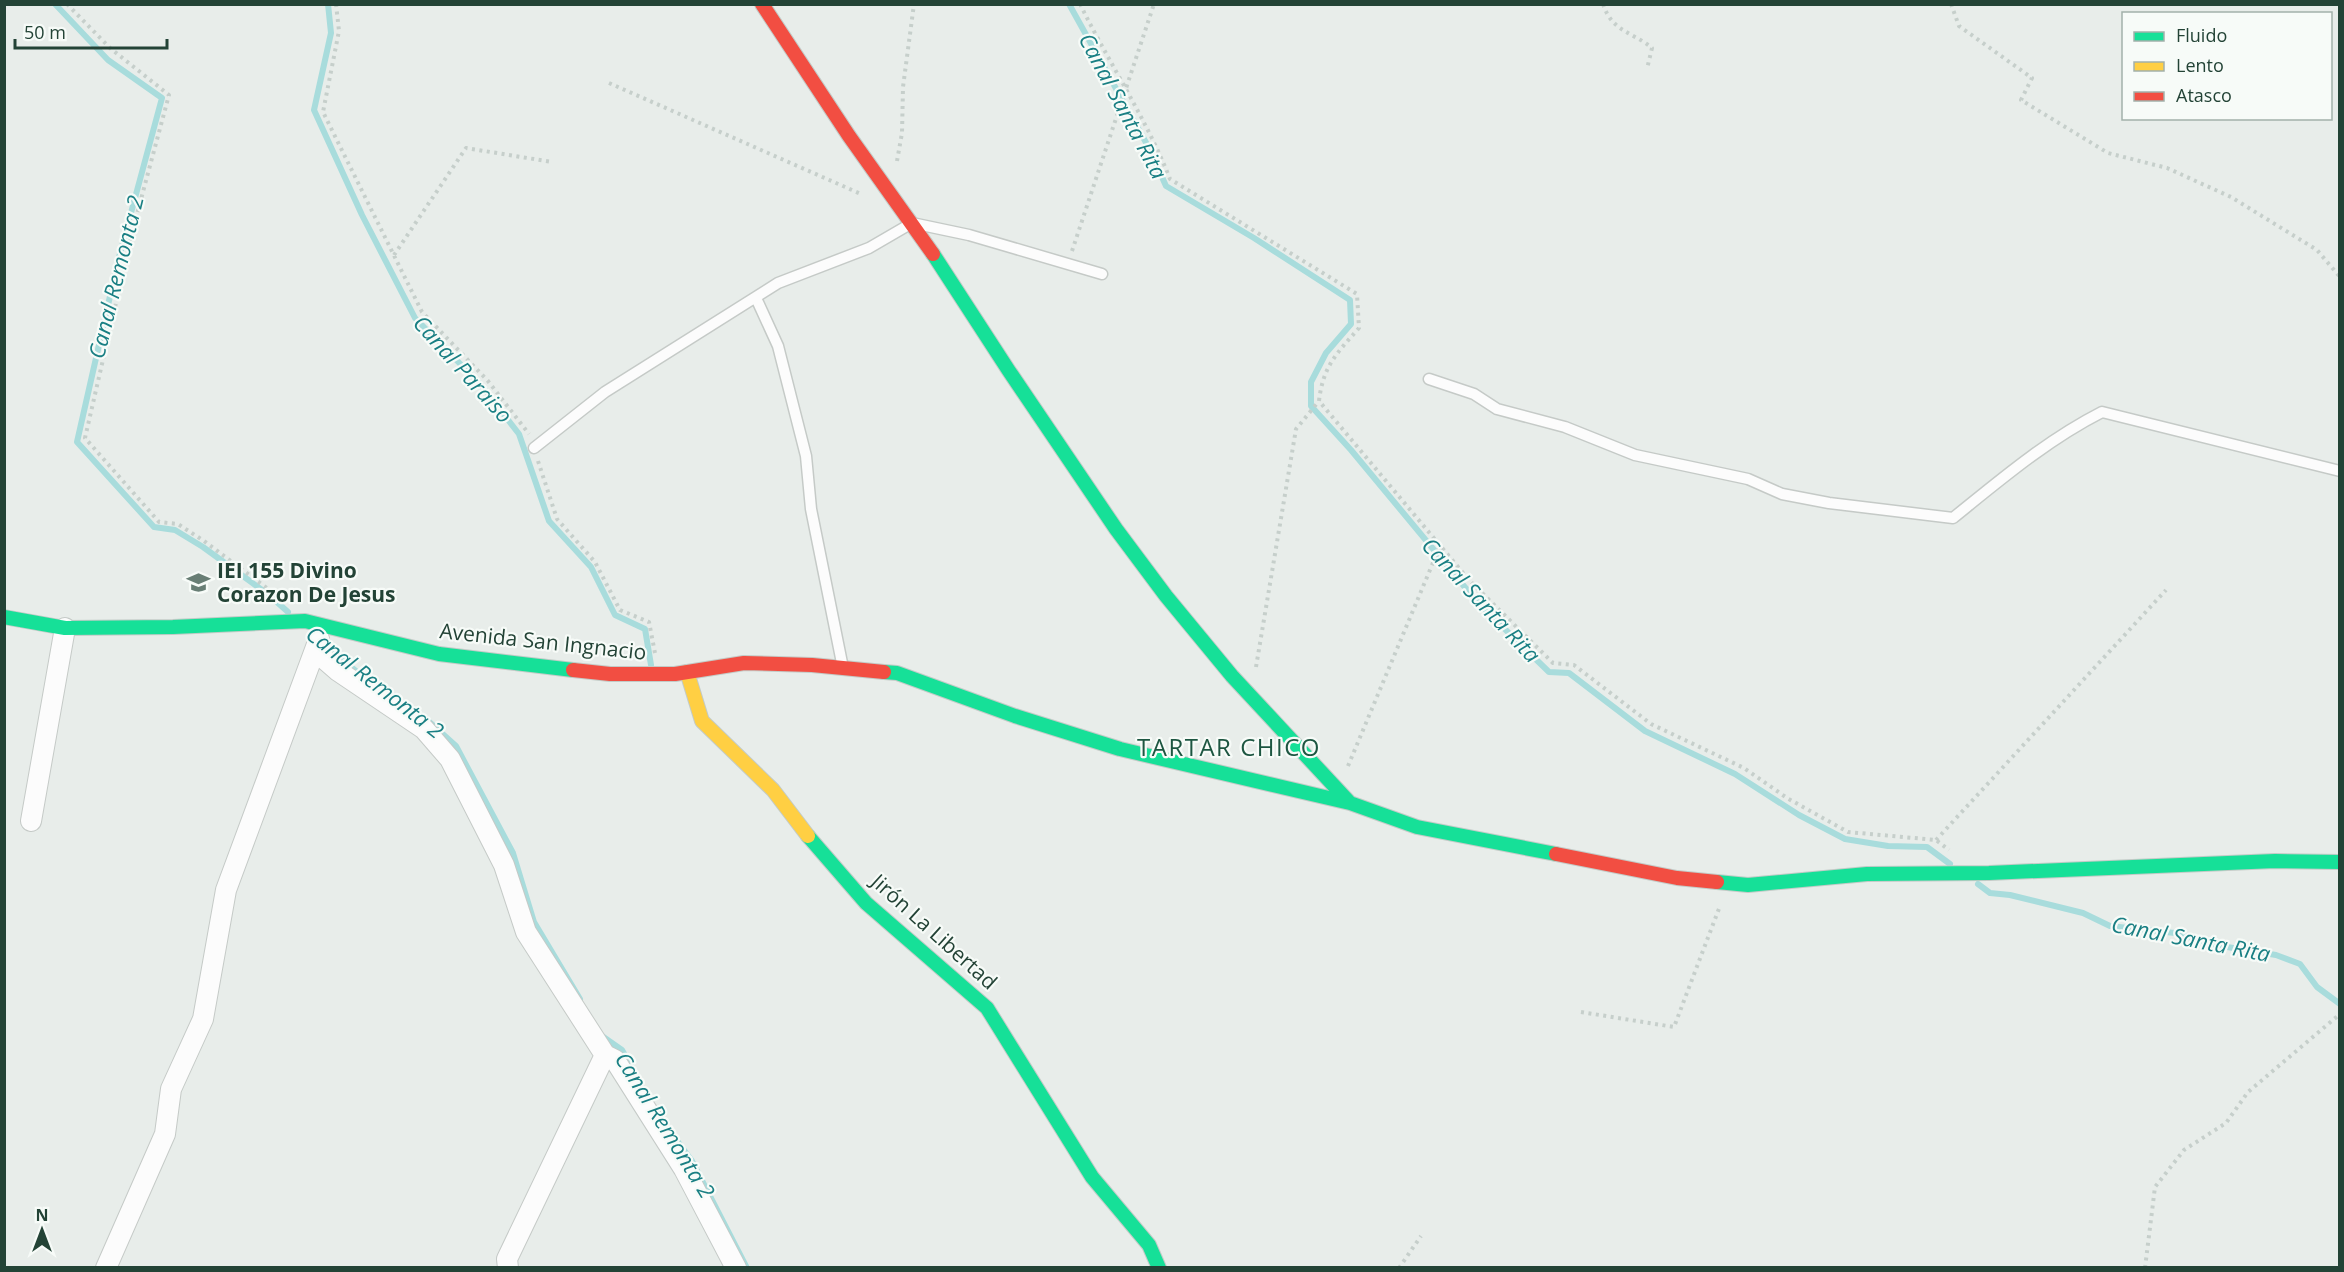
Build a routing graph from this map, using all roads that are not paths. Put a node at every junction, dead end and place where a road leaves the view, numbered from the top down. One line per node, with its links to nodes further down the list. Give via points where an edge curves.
1 (762, 4): 2 (street)
2 (912, 223): 3 (lane, via 969,235); 4 (lane, via 869,248 778,283); 14 (street, via 1116,530 1251,696)
3 (1102, 274)
4 (756, 298): 6 (lane, via 605,392); 12 (lane, via 778,346 806,456 811,509)
5 (1429, 379): 7 (lane, via 1474,394 1497,409 1565,427 1635,455 1748,480 1782,494 1953,518 2069,428 2102,412)
6 (534, 448)
7 (2340, 471)
8 (4, 617): 10 (street, Avenida San Ingnacio)
9 (325, 625): 10 (street, Avenida San Ingnacio, via 305,621); 11 (street); 13 (street, Avenida San Ingnacio, via 440,654 610,674)
10 (65, 628): 15 (street)
11 (315, 651): 17 (street, via 424,729 450,759 504,865 526,932); 18 (street, via 226,890 203,1019 171,1089 165,1134)
12 (843, 668): 13 (street, Avenida San Ingnacio, via 744,663); 14 (street, Avenida San Ingnacio, via 897,673 1120,749)
13 (687, 672): 21 (street, Jirón La Libertad, via 702,721 773,790 819,851 866,903 987,1008 1092,1177 1149,1245)
14 (1350, 803): 16 (street, Avenida San Ingnacio, via 1417,827 1665,875 1748,885 1867,874)
15 (31, 821)
16 (2340, 862)
17 (605, 1055): 19 (street, via 507,1259); 20 (street, via 615,1060 684,1169)
18 (106, 1268)
19 (508, 1268)
20 (736, 1268)
21 (1159, 1268)

